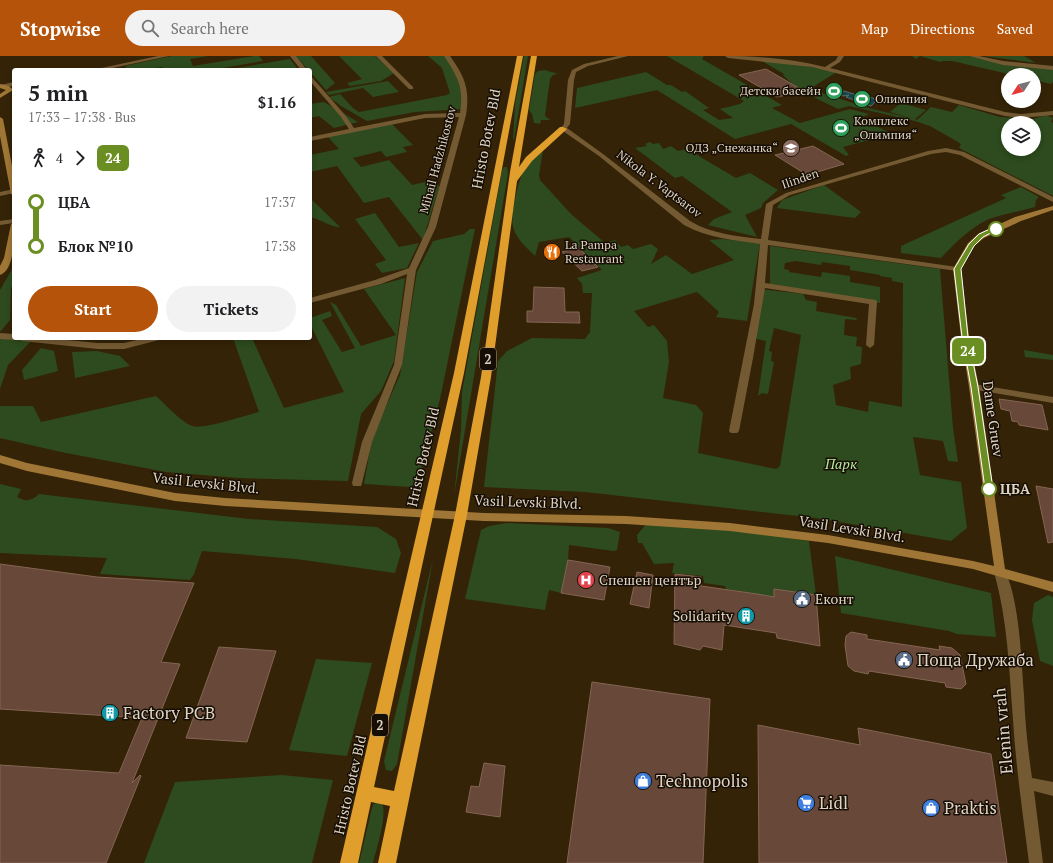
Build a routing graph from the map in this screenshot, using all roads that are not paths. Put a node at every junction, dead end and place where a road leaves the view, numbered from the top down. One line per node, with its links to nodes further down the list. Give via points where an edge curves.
1 (166, 56): 11 (street)
2 (293, 56): 12 (street)
3 (379, 56): 18 (street)
4 (447, 56): 21 (street, Mihail Hadzhikostov, via 465,85)
5 (520, 56): 28 (highway, Hristo Botev Bld / 2)
6 (534, 56): 26 (highway, 2)
7 (626, 56): 23 (street, via 586,65 574,71 567,124)
8 (728, 56): 13 (street)
9 (841, 56): 13 (street, via 838,61)
10 (972, 56): 14 (street)
11 (116, 68)
12 (302, 68)
13 (826, 68): 20 (street, via 1004,114 1034,116)
14 (1053, 68)
15 (312, 79): 24 (street)
16 (1, 86): 17 (main road)
17 (12, 86): 19 (main road)
18 (411, 88)
19 (0, 97)
20 (1053, 113)
21 (463, 115): 24 (street, via 425,116); 43 (street, Mihail Hadzhikostov, via 432,227)
22 (0, 122): 33 (main road)
23 (563, 129): 27 (highway); 41 (street, Nikola Y. Vaptsarov, via 687,222 713,234)
24 (352, 130): 25 (street)
25 (312, 138)
26 (519, 143): 27 (highway, via 522,148); 30 (highway, 2)
27 (539, 150): 29 (highway)
28 (501, 153): 30 (highway, via 506,161); 31 (highway, Hristo Botev Bld / 2)
29 (529, 159): 30 (highway); 32 (highway)
30 (515, 164): 31 (highway); 32 (highway, 2)
31 (498, 168): 57 (highway, Hristo Botev Bld / 2, via 459,373)
32 (513, 181): 58 (highway, 2, via 486,377)
33 (12, 182)
34 (12, 192): 35 (street)
35 (0, 194)
36 (1053, 200): 41 (street, Ilinden, via 962,153 937,151 788,194 770,204 765,221)
37 (1053, 208): 42 (main road, via 1018,219 981,236 971,245)
38 (12, 220): 39 (street)
39 (0, 223)
40 (12, 237): 44 (main road, via 8,258)
41 (765, 242): 42 (street, Nikola Y. Vaptsarov); 45 (street, Ilinden)
42 (958, 269): 52 (main road, Dame Gruev, via 965,337)
43 (412, 270): 46 (street); 56 (street, Mihail Hadzhikostov, via 398,365 367,442)
44 (0, 273)
45 (761, 285): 51 (street, via 873,302); 54 (street, Ilinden)
46 (312, 300)
47 (0, 336): 48 (street)
48 (12, 337)
49 (41, 340): 50 (street, via 124,346)
50 (148, 340)
51 (870, 345)
52 (974, 387): 53 (street); 59 (main road, Dame Gruev)
53 (1053, 400)
54 (734, 431)
55 (0, 459): 57 (main road, Vasil Levski Blvd., via 175,497)
56 (357, 483)
57 (427, 514): 58 (main road, Vasil Levski Blvd.); 63 (highway, Hristo Botev Bld / 2)
58 (462, 515): 59 (main road, Vasil Levski Blvd., via 626,520 730,527 828,539); 64 (highway, 2)
59 (1000, 572): 60 (main road, Vasil Levski Blvd.); 61 (street, Elenin vrah, via 1006,590 1013,642)
60 (1053, 587)
61 (1026, 783): 62 (street); 67 (street, Elenin vrah)
62 (1053, 789)
63 (365, 793): 64 (highway); 65 (highway, Hristo Botev Bld / 2)
64 (400, 800): 66 (highway, 2)
65 (349, 863)
66 (387, 863)
67 (1036, 863)

